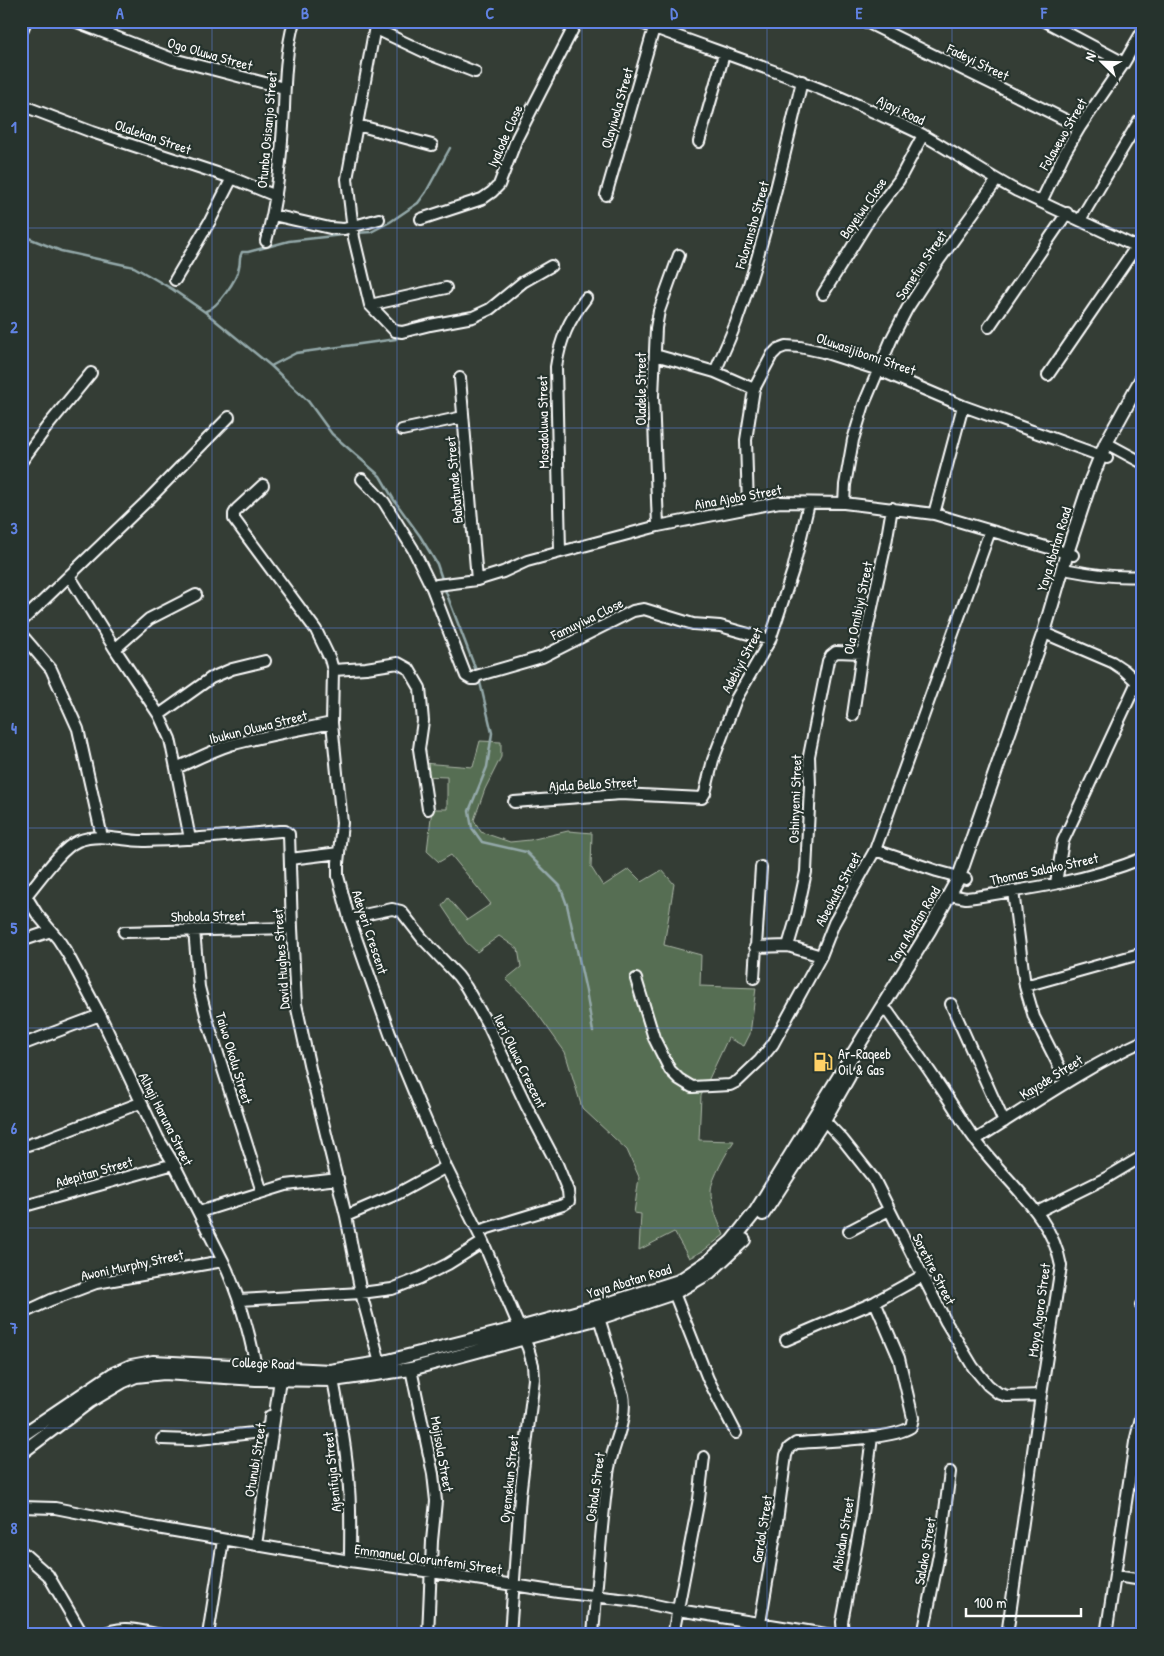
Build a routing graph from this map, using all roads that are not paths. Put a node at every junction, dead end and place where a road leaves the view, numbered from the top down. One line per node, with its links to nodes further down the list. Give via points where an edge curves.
1 (26, 21): 11 (street)
2 (74, 21): 16 (street, Ogo Oluwa Street, via 174,59)
3 (294, 21): 16 (street, Otunba Osisanjo Street)
4 (577, 21): 32 (street, Iyalode Close, via 516,138 499,185 482,198)
5 (636, 21): 9 (street, Ajayi Road)
6 (864, 21): 20 (street, Fadeyi Street)
7 (1045, 21): 13 (street)
8 (375, 25): 14 (street, via 429,54); 19 (street)
9 (657, 25): 12 (street, Ajayi Road); 26 (street, Olayiwola Street)
10 (1143, 30): 13 (street, Folawewo Street)
11 (21, 33)
12 (724, 54): 15 (street, Ajayi Road); 22 (street)
13 (1124, 63): 20 (street, Folawewo Street)
14 (475, 72)
15 (802, 81): 21 (street, Ajayi Road); 47 (street, Folorunsho Street, via 755,265 737,321)
16 (284, 88): 27 (street, Otunba Osisanjo Street)
17 (21, 105): 24 (street, Olalekan Street)
18 (1139, 121): 33 (street)
19 (357, 125): 23 (street); 34 (street, via 347,179)
20 (1080, 127): 28 (street, Folawewo Street)
21 (923, 135): 25 (street, Ajayi Road); 41 (street, Bayeiwu Close, via 899,180 872,215)
22 (699, 142)
23 (432, 145)
24 (232, 178): 27 (street, Olalekan Street); 39 (street)
25 (997, 180): 28 (street, Ajayi Road); 46 (street, Somefun Street, via 908,309)
26 (606, 195)
27 (276, 196): 30 (street, Otunba Osisanjo Street)
28 (1041, 202): 29 (street, Ajayi Road)
29 (1067, 213): 33 (street, Ajayi Road); 44 (street)
30 (273, 215): 34 (street); 35 (street, Otunba Osisanjo Street)
31 (379, 219): 34 (street)
32 (421, 219)
33 (1080, 220): 36 (street, Ajayi Road)
34 (353, 232): 43 (street)
35 (266, 241)
36 (1139, 249): 49 (street)
37 (679, 255): 45 (street, Oladele Street, via 660,311)
38 (551, 266): 43 (street, via 474,318 402,332 395,331)
39 (175, 280)
40 (446, 288): 43 (street)
41 (822, 294)
42 (586, 298): 70 (street, Mosadoluwa Street, via 565,331 556,367)
43 (370, 305)
44 (988, 327)
45 (655, 354): 47 (street); 68 (street, Oladele Street, via 653,396)
46 (879, 370): 52 (street, Oluwasijibomi Street, via 823,352 786,346 772,355); 54 (street, Oluwasijibomi Street); 64 (street, Somefun Street, via 853,440)
47 (715, 372): 52 (street)
48 (91, 373): 59 (street)
49 (1048, 375)
50 (1143, 376): 58 (main road, Yaya Abatan Road)
51 (460, 378): 56 (street, Babatunde Street)
52 (754, 389): 65 (street, Oluwasijibomi Street, via 746,440)
53 (1143, 391): 58 (main road, Yaya Abatan Road)
54 (963, 406): 58 (street, Oluwasijibomi Street); 67 (street)
55 (229, 417): 74 (street)
56 (463, 417): 57 (street); 75 (street, Babatunde Street)
57 (402, 430)
58 (1106, 451): 60 (street, Oluwasijibomi Street); 71 (main road, Yaya Abatan Road)
59 (21, 462)
60 (1143, 463)
61 (362, 479): 76 (street, via 399,524)
62 (263, 485): 85 (street, Adeyeri Crescent, via 237,509 234,520 316,630)
63 (809, 503): 64 (street, Aina Ajobo Street); 65 (street, Aina Ajobo Street, via 780,502); 81 (street, Adebiyi Street, via 793,570)
64 (844, 503): 66 (street, Aina Ajobo Street)
65 (748, 508): 68 (street, Aina Ajobo Street)
66 (892, 508): 67 (street, Aina Ajobo Street); 83 (street, Ola Omibiyi Street)
67 (934, 514): 69 (street, Aina Ajobo Street)
68 (658, 526): 70 (street, Aina Ajobo Street)
69 (990, 531): 71 (street, Aina Ajobo Street); 96 (street, Abeokuta Street)
70 (560, 552): 75 (street, Aina Ajobo Street)
71 (1070, 554): 72 (main road, Yaya Abatan Road); 101 (main road, Yaya Abatan Road)
72 (1069, 570): 73 (street, via 1101,576); 80 (main road, Yaya Abatan Road)
73 (1143, 576)
74 (70, 577): 78 (street); 82 (street)
75 (477, 580): 76 (street, Aina Ajobo Street)
76 (434, 586): 81 (street, Famuyiwa Close, via 455,650 466,676 471,679 542,657 633,611 644,609 693,624 720,626)
77 (196, 595): 82 (street, via 149,619)
78 (21, 622)
79 (21, 634): 94 (street, via 51,669 78,729)
80 (1049, 635): 86 (street, via 1112,662); 101 (main road, Yaya Abatan Road)
81 (770, 640): 91 (street, Adebiyi Street, via 736,699)
82 (115, 649): 87 (street)
83 (862, 653): 88 (street, Ola Omibiyi Street); 113 (street, Oshinyemi Street, via 836,652 828,661 809,756 806,872)
84 (265, 661): 87 (street, via 211,678)
85 (333, 670): 89 (street, Adeyeri Crescent); 93 (street, via 398,663 409,669 420,688 423,721 419,749)
86 (1140, 684): 103 (street, via 1063,841)
87 (159, 715): 90 (street, via 170,739)
88 (853, 715)
89 (332, 724): 90 (street, Ibukun Oluwa Street, via 229,746); 97 (street, Adeyeri Crescent, via 342,823)
90 (176, 768): 95 (street)
91 (702, 798): 92 (street, Ajala Bello Street, via 621,794)
92 (514, 802)
93 (428, 809)
94 (102, 837): 95 (street, David Hughes Street, via 144,842); 105 (street, David Hughes Street, via 88,838 67,849)
95 (190, 839): 99 (street, David Hughes Street, via 285,831 289,834)
96 (875, 850): 101 (street); 116 (street, Abeokuta Street, via 834,923)
97 (339, 853): 99 (street); 107 (street, Adeyeri Crescent, via 338,876)
98 (1143, 858): 103 (street, Thomas Salako Street)
99 (290, 859): 108 (street, David Hughes Street)
100 (761, 867): 114 (street)
101 (963, 878): 106 (main road, Yaya Abatan Road)
102 (21, 884): 105 (street, Alhaji Haruna Street)
103 (1056, 884): 104 (street, Thomas Salako Street)
104 (1013, 891): 106 (street, Thomas Salako Street, via 975,897); 119 (street)
105 (26, 896): 110 (street, Alhaji Haruna Street)
106 (954, 896): 121 (main road, Yaya Abatan Road); 152 (main road, Yaya Abatan Road, via 929,931 756,1211 732,1241 680,1281)
107 (349, 918): 133 (street, Adeyeri Crescent, via 390,1034); 141 (street, Ileri Oluwa Crescent, via 392,909 400,911 462,981 489,1027 557,1164 570,1201)
108 (292, 928): 109 (street, Shobola Street); 134 (street, David Hughes Street, via 296,1004)
109 (194, 930): 111 (street, Shobola Street); 135 (street, Taiwo Okolu Street, via 199,987 207,1019)
110 (51, 931): 112 (street); 122 (street, Alhaji Haruna Street, via 67,953)
111 (124, 932)
112 (21, 941)
113 (788, 946): 114 (street); 116 (street)
114 (755, 947): 117 (street)
115 (1143, 953): 119 (street)
116 (821, 956): 118 (street, Abeokuta Street, via 773,1044 738,1081 730,1085 692,1087 670,1070 654,1038)
117 (754, 978)
118 (636, 979)
119 (1025, 986): 125 (street, via 1034,1017)
120 (951, 1004): 128 (street)
121 (888, 1012): 127 (main road, Yaya Abatan Road); 129 (street, Moyo Agoro Street)
122 (100, 1015): 124 (street); 126 (street, Alhaji Haruna Street)
123 (1143, 1041): 125 (street, Kayode Street, via 1121,1050)
124 (21, 1045)
125 (1067, 1082): 128 (street, Kayode Street)
126 (140, 1103): 130 (street); 132 (street, Alhaji Haruna Street)
127 (824, 1120): 137 (street, Soretire Street, via 874,1179); 147 (main road, Yaya Abatan Road, via 772,1202 739,1246 710,1272)
128 (1004, 1122): 129 (street, Kayode Street)
129 (975, 1140): 139 (street, Moyo Agoro Street)
130 (21, 1147)
131 (1143, 1156): 139 (street)
132 (174, 1164): 136 (street, Adepitan Street); 138 (street, Alhaji Haruna Street)
133 (446, 1167): 140 (street, via 397,1194); 141 (street, Adeyeri Crescent)
134 (338, 1179): 135 (street, via 303,1182); 140 (street, David Hughes Street)
135 (262, 1192): 138 (street)
136 (21, 1207)
137 (889, 1210): 142 (street); 145 (street, Soretire Street)
138 (199, 1212): 144 (street, Alhaji Haruna Street)
139 (1037, 1212): 159 (street, Moyo Agoro Street, via 1055,1243 1061,1266)
140 (346, 1216): 146 (street, David Hughes Street)
141 (478, 1231): 143 (street, Adeyeri Crescent)
142 (849, 1231)
143 (483, 1242): 146 (street, via 420,1278 392,1289); 152 (street, Adeyeri Crescent)
144 (223, 1261): 148 (street, Alhaji Haruna Street); 150 (street, Awoni Murphy Street, via 96,1283)
145 (922, 1276): 149 (street); 159 (street, Soretire Street, via 946,1322 988,1385 1007,1396)
146 (361, 1293): 148 (street); 154 (street, David Hughes Street)
147 (674, 1293): 151 (main road, Yaya Abatan Road); 161 (street, via 708,1379)
148 (238, 1300): 156 (street, Alhaji Haruna Street, via 248,1326)
149 (875, 1302): 153 (street); 163 (street, via 899,1358 913,1418 904,1432)
150 (21, 1314)
151 (599, 1318): 152 (main road, Yaya Abatan Road); 177 (street, Oshola Street, via 625,1406 608,1472)
152 (521, 1333): 154 (main road, College Road); 155 (main road, College Road); 176 (street, Oyemekun Street, via 533,1365 534,1379)
153 (786, 1340)
154 (380, 1363): 156 (main road, College Road, via 330,1370)
155 (411, 1369): 158 (main road, College Road); 173 (street, Mojisola Street, via 436,1501)
156 (256, 1373): 157 (main road, College Road); 162 (main road, College Road, via 153,1362 131,1366 113,1374); 165 (main road, College Road, via 136,1376 90,1401)
157 (277, 1379): 158 (main road, College Road); 164 (street, via 269,1425 265,1431); 170 (street, Otunubi Street)
158 (333, 1380): 172 (street, Ajenifuja Street, via 349,1486)
159 (1041, 1394): 191 (street, Moyo Agoro Street)
160 (1143, 1410): 174 (street, via 1135,1442)
161 (736, 1432)
162 (21, 1436)
163 (872, 1437): 179 (street, Gardol Street, via 796,1443 789,1448); 189 (street, Abiodun Street, via 861,1521 842,1622)
164 (162, 1440)
165 (21, 1453)
166 (704, 1456): 178 (street)
167 (950, 1472): 190 (street, Salako Street, via 940,1550)
168 (21, 1507): 169 (street, Emmanuel Olorunfemi Street, via 55,1508)
169 (223, 1540): 170 (street, Emmanuel Olorunfemi Street); 183 (street)
170 (256, 1545): 172 (street, Emmanuel Olorunfemi Street)
171 (21, 1551): 180 (street, via 48,1575)
172 (350, 1561): 173 (street, Emmanuel Olorunfemi Street)
173 (432, 1572): 176 (street, Emmanuel Olorunfemi Street); 184 (street, Mojisola Street)
174 (1115, 1576): 175 (street); 192 (street)
175 (1143, 1580)
176 (513, 1585): 177 (street, Emmanuel Olorunfemi Street); 185 (street, Oyemekun Street)
177 (596, 1596): 178 (street, Emmanuel Olorunfemi Street); 186 (street, Oshola Street)
178 (678, 1610): 179 (street, Emmanuel Olorunfemi Street); 187 (street)
179 (765, 1627): 188 (street, Emmanuel Olorunfemi Street)
180 (84, 1635)
181 (102, 1635): 182 (street, via 110,1630 126,1628)
182 (161, 1635)
183 (208, 1635)
184 (428, 1635)
185 (510, 1635)
186 (593, 1635)
187 (673, 1635)
188 (832, 1635)
189 (843, 1635)
190 (923, 1635)
191 (1006, 1635)
192 (1106, 1635)

